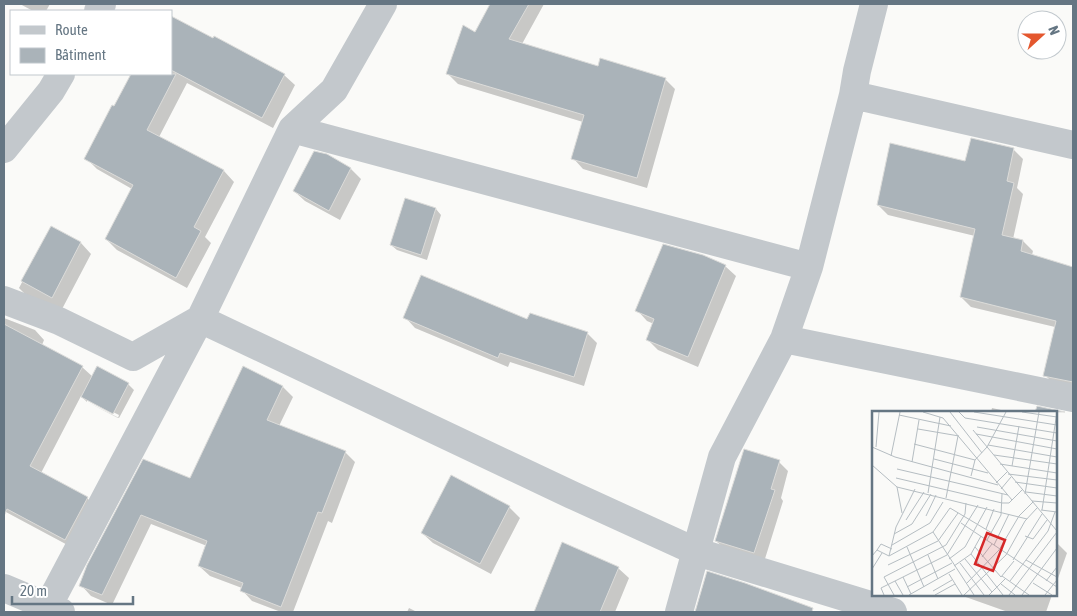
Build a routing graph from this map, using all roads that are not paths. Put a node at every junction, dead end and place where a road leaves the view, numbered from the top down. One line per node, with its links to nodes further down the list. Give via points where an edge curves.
1 (383, 4): 5 (street, via 334,90)
2 (874, 4): 4 (street)
3 (60, 75): 7 (street)
4 (853, 95): 6 (street); 8 (street)
5 (292, 130): 8 (street); 10 (street)
6 (1073, 145)
7 (4, 149)
8 (809, 267): 11 (street)
9 (4, 300): 10 (street, via 59,321 132,357)
10 (200, 319): 13 (street); 15 (street)
11 (784, 339): 12 (street); 13 (street, via 722,458)
12 (1073, 398)
13 (696, 552): 16 (street); 17 (street)
14 (4, 588): 15 (street)
15 (51, 610)
16 (679, 612)
17 (893, 612)

